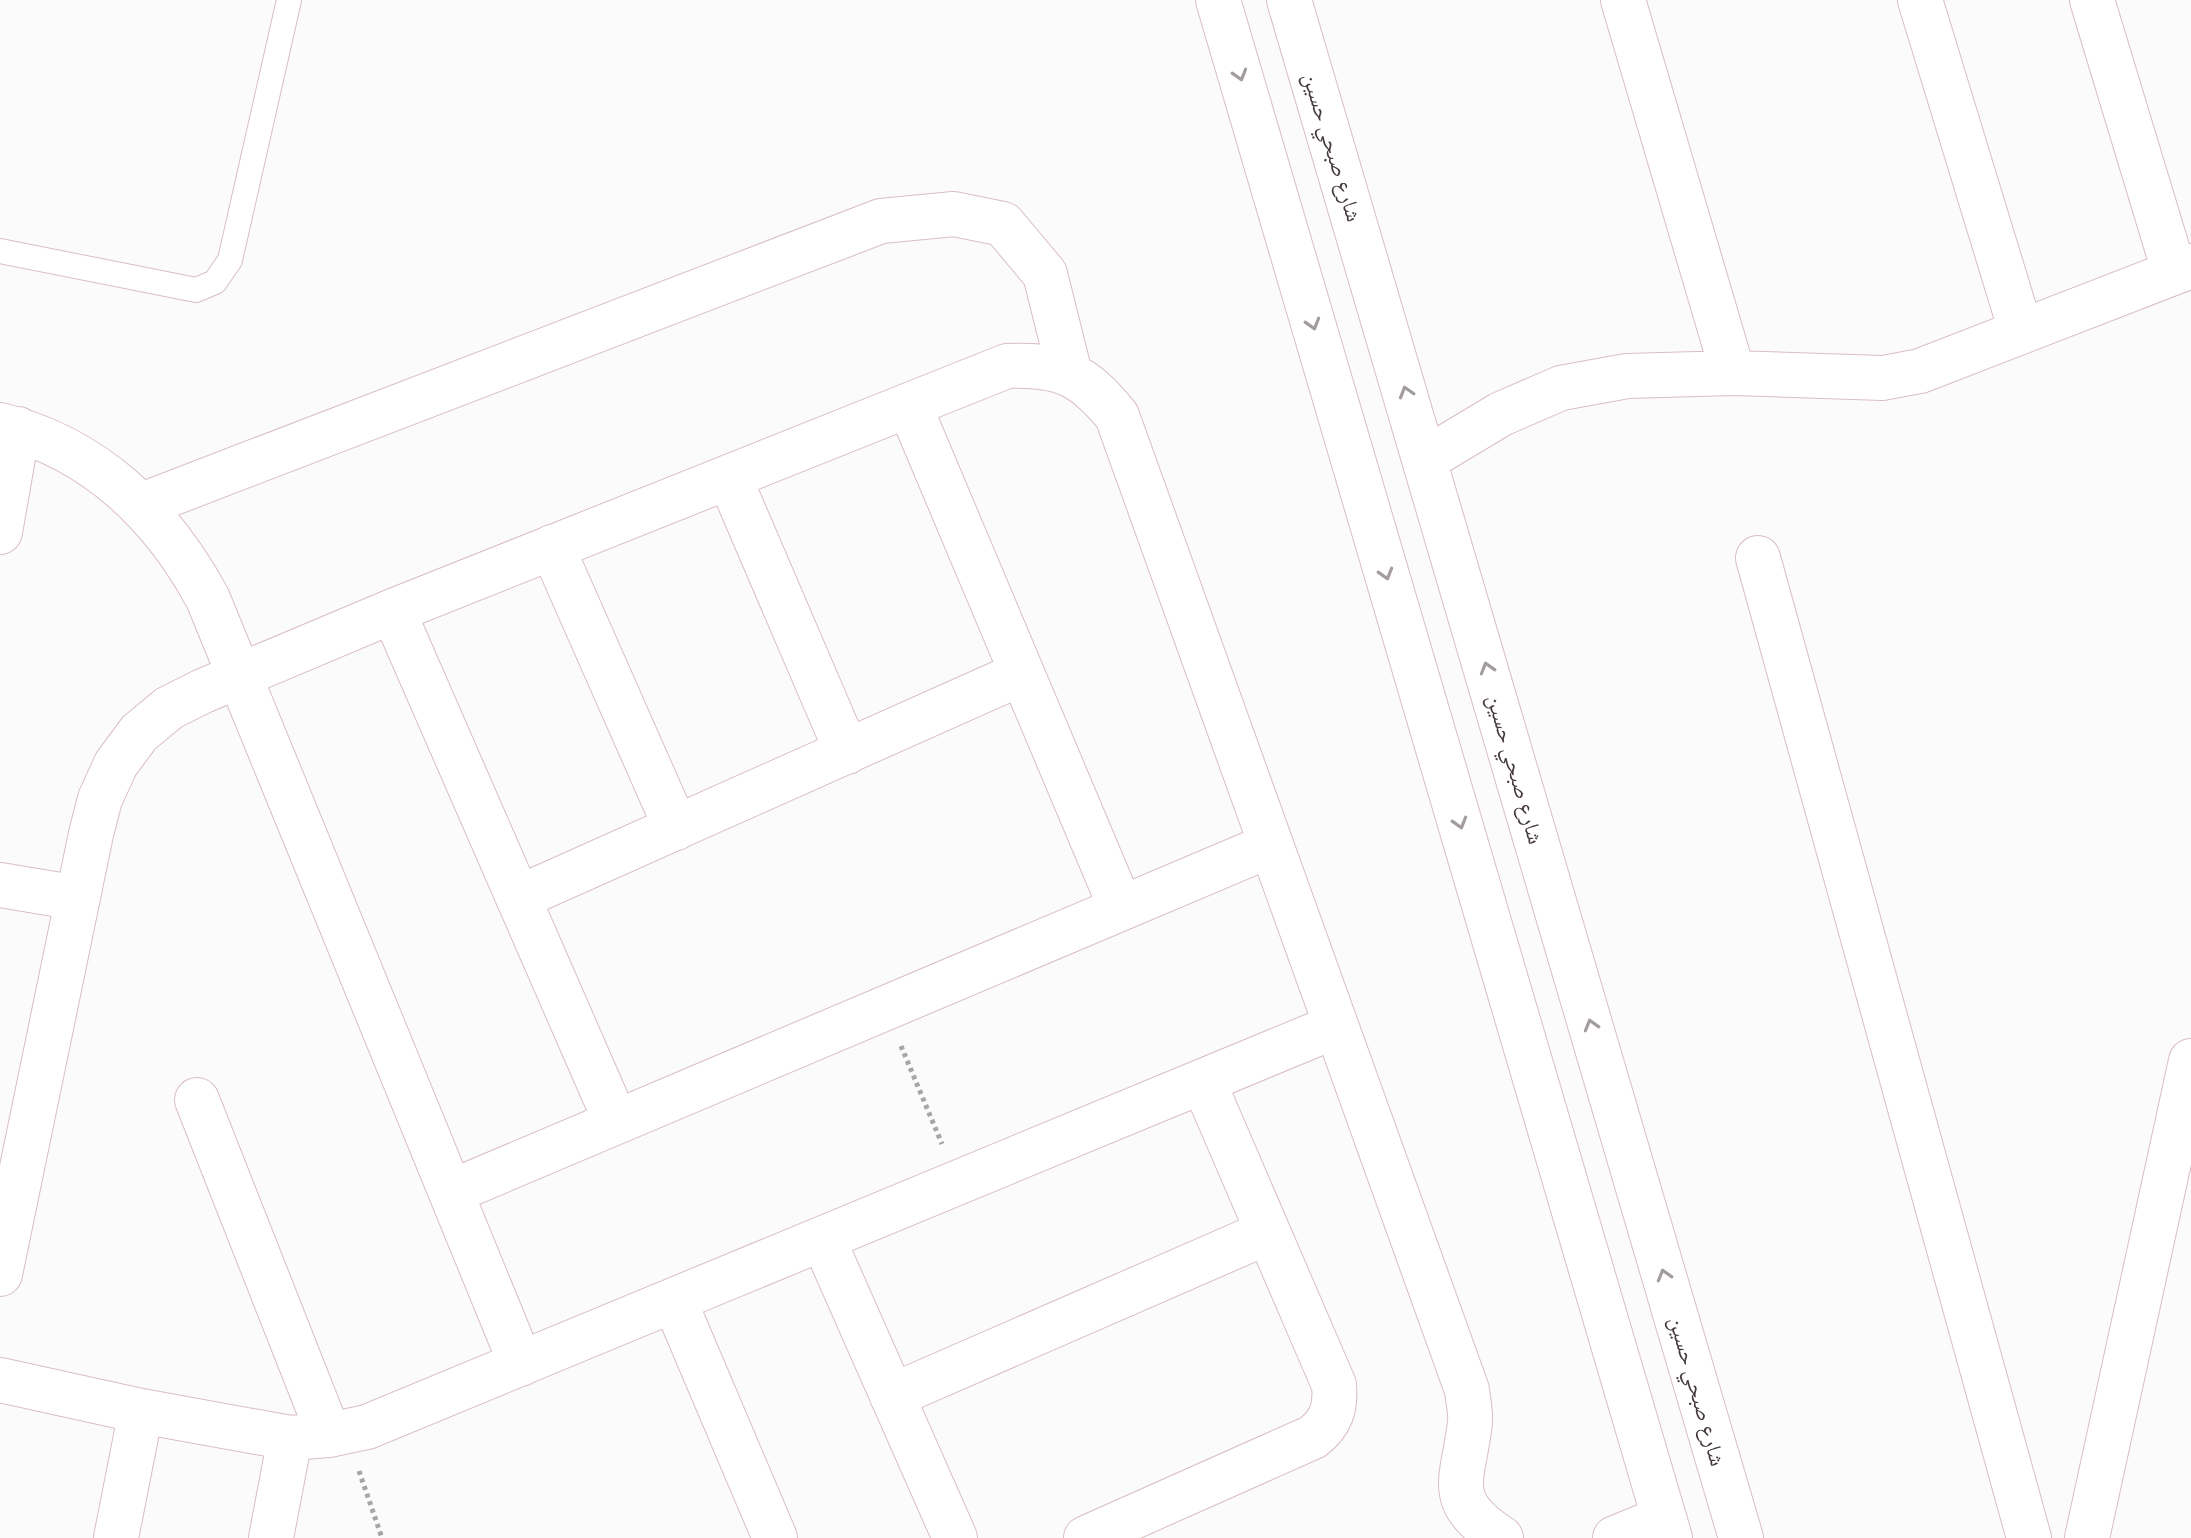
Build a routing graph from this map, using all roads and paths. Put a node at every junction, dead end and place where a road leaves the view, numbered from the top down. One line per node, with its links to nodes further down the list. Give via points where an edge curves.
1 (289, 0): 7 (lane, via 230,260 215,282 196,290)
2 (1218, 0): 47 (street, one-way to 47)
3 (1289, 0): 14 (street, شارع صبحي حسين, one-way to 3)
4 (1623, 0): 10 (street)
5 (1920, 0): 9 (street)
6 (2092, 0): 8 (street)
7 (0, 251)
8 (2183, 268): 9 (street)
9 (2021, 331): 10 (street, via 1920,371 1883,378)
10 (1733, 373): 14 (street, via 1627,376 1561,388 1501,414)
11 (1070, 374): 12 (street, via 1039,365 1007,366); 16 (street, via 1045,274 1003,224 954,214 881,221); 25 (street, via 1097,391 1117,416)
12 (909, 405): 15 (street); 21 (street)
13 (9, 427): 16 (street, via 81,458); 17 (street)
14 (1426, 459): 56 (street, شارع صبحي حسين, one-way to 14)
15 (729, 477): 18 (street); 23 (street)
16 (142, 505): 22 (street, via 190,566)
17 (0, 532)
18 (552, 547): 20 (street); 24 (street)
19 (1758, 558): 57 (street)
20 (393, 611): 22 (street); 28 (street)
21 (1022, 673): 23 (street); 29 (street)
22 (238, 676): 27 (street, via 169,708 139,733 116,764 97,810); 37 (street)
23 (847, 752): 24 (street)
24 (676, 828): 28 (street)
25 (1271, 845): 29 (street); 31 (street)
26 (0, 885): 27 (street)
27 (78, 898): 40 (street)
28 (518, 898): 35 (street)
29 (1121, 908): 30 (street)
30 (886, 1008): 35 (street); 36 (path)
31 (1336, 1026): 33 (street); 54 (street, via 1467,1390 1470,1419 1460,1476 1464,1504 1479,1524)
32 (2191, 1061): 58 (street)
33 (1203, 1081): 36 (street); 38 (street)
34 (197, 1100): 46 (street)
35 (616, 1122): 37 (street)
36 (958, 1183): 39 (street)
37 (451, 1192): 42 (street)
38 (1268, 1232): 44 (street); 53 (street, via 1334,1385 1332,1414 1324,1428)
39 (823, 1239): 41 (street); 44 (street)
40 (0, 1274)
41 (674, 1300): 42 (street); 51 (street)
42 (521, 1364): 46 (street, via 367,1427)
43 (0, 1380): 45 (street)
44 (892, 1396): 52 (street)
45 (141, 1411): 46 (street); 48 (street)
46 (322, 1435): 49 (street); 50 (path)
47 (1667, 1528): 55 (street)
48 (116, 1538)
49 (271, 1538)
50 (382, 1538)
51 (775, 1538)
52 (955, 1538)
53 (1086, 1538)
54 (1501, 1538)
55 (1615, 1538)
56 (1741, 1538)
57 (2029, 1538)
58 (2087, 1538)

